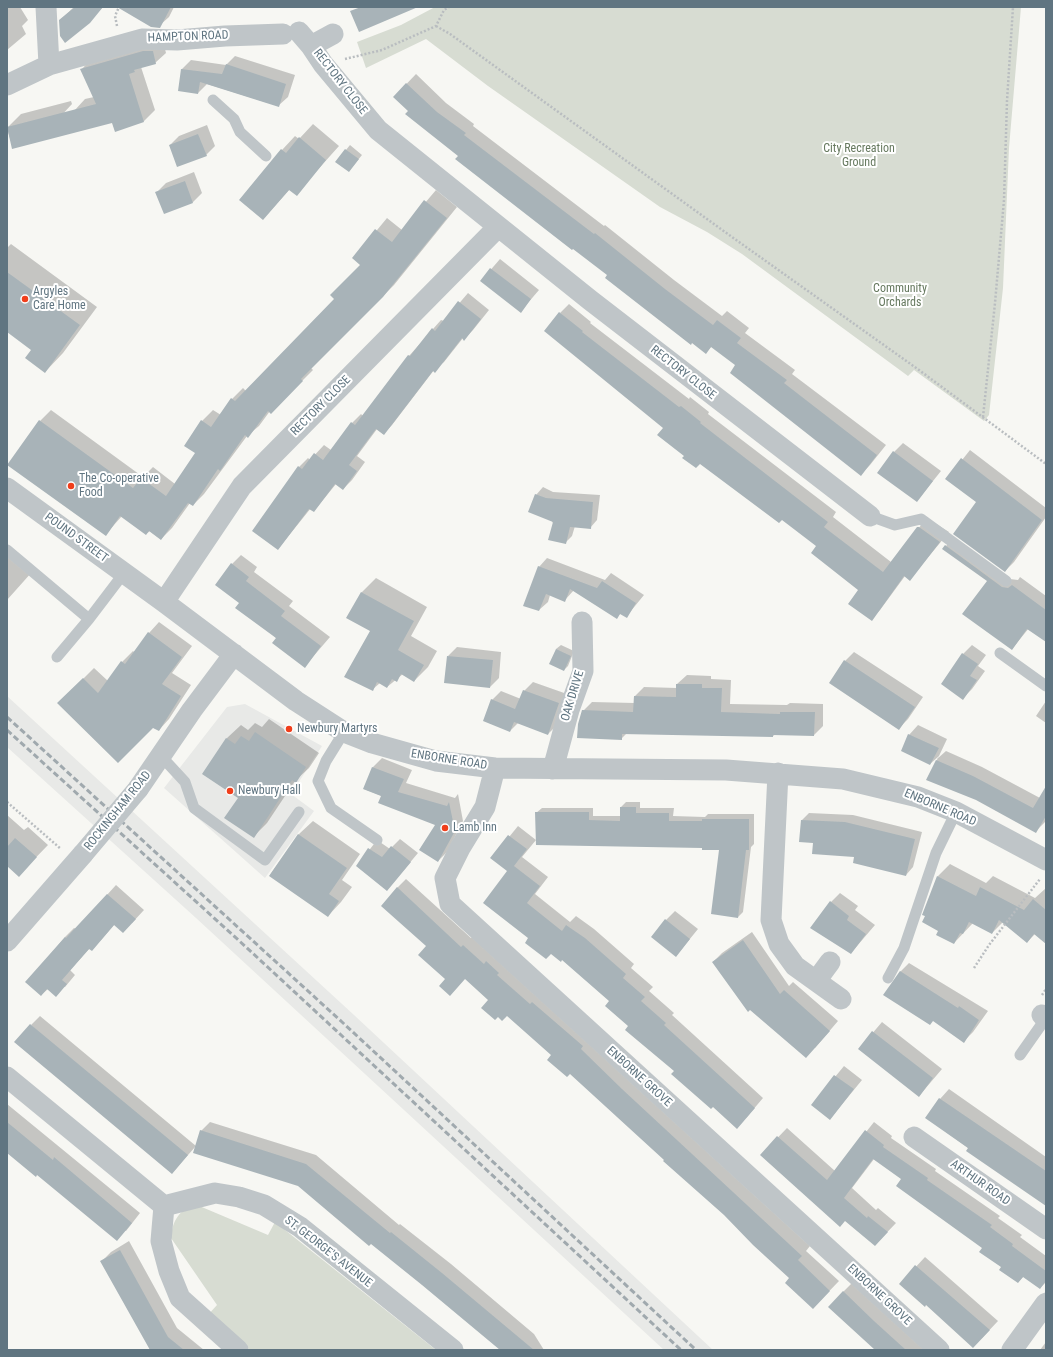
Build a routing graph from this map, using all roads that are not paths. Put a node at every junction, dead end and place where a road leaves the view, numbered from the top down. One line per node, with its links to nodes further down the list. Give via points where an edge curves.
1 (46, 7): 4 (street)
2 (333, 34): 3 (street, RECTORY CLOSE)
3 (298, 37): 4 (street, HAMPTON ROAD, via 142,39); 8 (street, RECTORY CLOSE, via 378,130)
4 (49, 65): 5 (street, HAMPTON ROAD)
5 (7, 85)
6 (213, 100): 7 (lane, via 234,118 240,132)
7 (266, 156)
8 (498, 227): 10 (street, RECTORY CLOSE, via 776,446); 15 (street, RECTORY CLOSE, via 242,486)
9 (7, 488): 12 (street, POUND STREET)
10 (870, 516): 13 (lane, via 895,525 921,519)
11 (7, 550): 16 (lane)
12 (124, 573): 14 (street, POUND STREET); 16 (lane)
13 (1006, 581)
14 (145, 588): 15 (street, ENBORNE ROAD)
15 (164, 602): 19 (street, ENBORNE ROAD)
16 (88, 619): 20 (lane)
17 (582, 622): 25 (street, OAK DRIVE, via 583,671)
18 (1000, 653): 21 (lane)
19 (234, 654): 22 (street, ENBORNE ROAD, via 296,701); 23 (street, ROCKINGHAM ROAD)
20 (57, 656)
21 (1046, 686)
22 (344, 732): 24 (street, ENBORNE ROAD, via 372,744 436,761); 29 (lane, via 318,781 331,808)
23 (160, 756): 27 (lane, via 184,782 194,808 265,860); 31 (street, ROCKINGHAM ROAD, bridge, via 138,789 80,858)
24 (495, 768): 25 (street, ENBORNE ROAD); 45 (street, ENBORNE GROVE, via 485,807 445,878 450,904)
25 (553, 769): 26 (street, ENBORNE ROAD, via 650,768)
26 (778, 773): 28 (street, ENBORNE ROAD, via 843,779 898,790); 34 (street, via 771,920 779,944 795,966)
27 (299, 812)
28 (956, 812): 30 (street, ENBORNE ROAD); 33 (lane, via 936,853 904,948)
29 (376, 840)
30 (1044, 860)
31 (11, 928)
32 (830, 962): 34 (street)
33 (888, 978)
34 (816, 981): 35 (street)
35 (841, 999)
36 (1045, 1017): 37 (lane)
37 (1020, 1055)
38 (7, 1077): 40 (street)
39 (914, 1136): 41 (street, ARTHUR ROAD)
40 (164, 1206): 43 (street, via 161,1241 180,1298); 44 (street, ST. GEORGE'S AVENUE, via 215,1193 264,1205 300,1227)
41 (1046, 1229)
42 (1046, 1303): 46 (street)
43 (238, 1350)
44 (453, 1350)
45 (939, 1350)
46 (1012, 1350)

